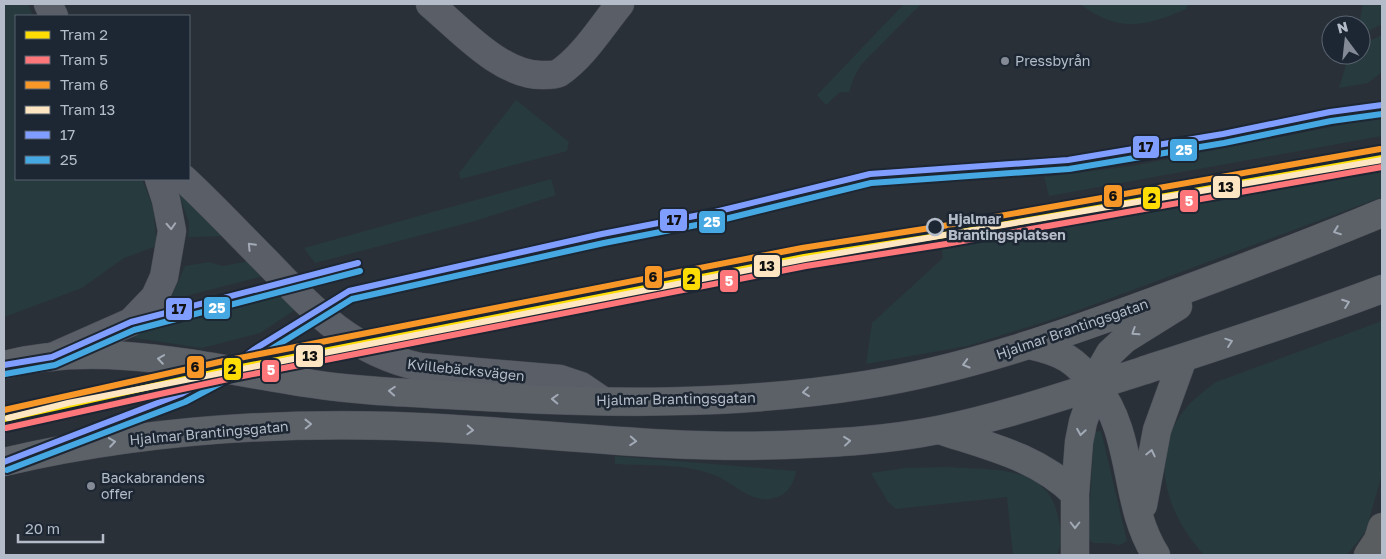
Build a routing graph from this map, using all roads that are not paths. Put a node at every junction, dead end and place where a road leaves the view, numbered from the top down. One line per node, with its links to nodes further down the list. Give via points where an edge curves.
1 (430, 4): 2 (street, via 498,61 534,76 557,74 575,59)
2 (620, 4)
3 (159, 180): 9 (street, one-way to 9, via 172,231 164,277 155,297 131,322)
4 (185, 180): 13 (street, Kvillebäcksvägen, one-way to 4, via 581,386 560,379 420,367 401,363 359,345 314,311)
5 (1382, 213): 6 (main road, Hjalmar Brantingsgatan, one-way to 6)
6 (1237, 270): 8 (main road, Hjalmar Brantingsgatan); 12 (main road, one-way to 12, via 1125,339 1110,353)
7 (1382, 289): 10 (main road, Hjalmar Brantingsgatan, one-way to 7)
8 (1030, 345): 12 (main road, via 1054,350 1069,358); 13 (main road, Hjalmar Brantingsgatan, one-way to 13, via 945,370 864,385 728,400)
9 (52, 357): 11 (main road, Hjalmar Brantingsgatan); 13 (main road, Hjalmar Brantingsgatan, one-way to 9, via 317,385 142,356 94,354)
10 (1183, 358): 12 (main road, Hjalmar Brantingsgatan); 17 (main road, one-way to 10, via 1157,430)
11 (4, 365)
12 (1096, 386): 14 (main road, Hjalmar Brantingsgatan, via 1031,407); 16 (main road, one-way to 16, via 1083,422); 17 (main road, via 1118,424)
13 (603, 401)
14 (939, 430): 15 (main road, Hjalmar Brantingsgatan, one-way to 14, via 152,436 270,426 399,426 666,443 781,445); 16 (main road, via 1020,457 1059,478)
15 (4, 462)
16 (1075, 494): 19 (main road, one-way to 19)
17 (1140, 519): 20 (main road)
18 (1382, 527): 21 (highway)
19 (1075, 555)
20 (1156, 555)
21 (1368, 555)

